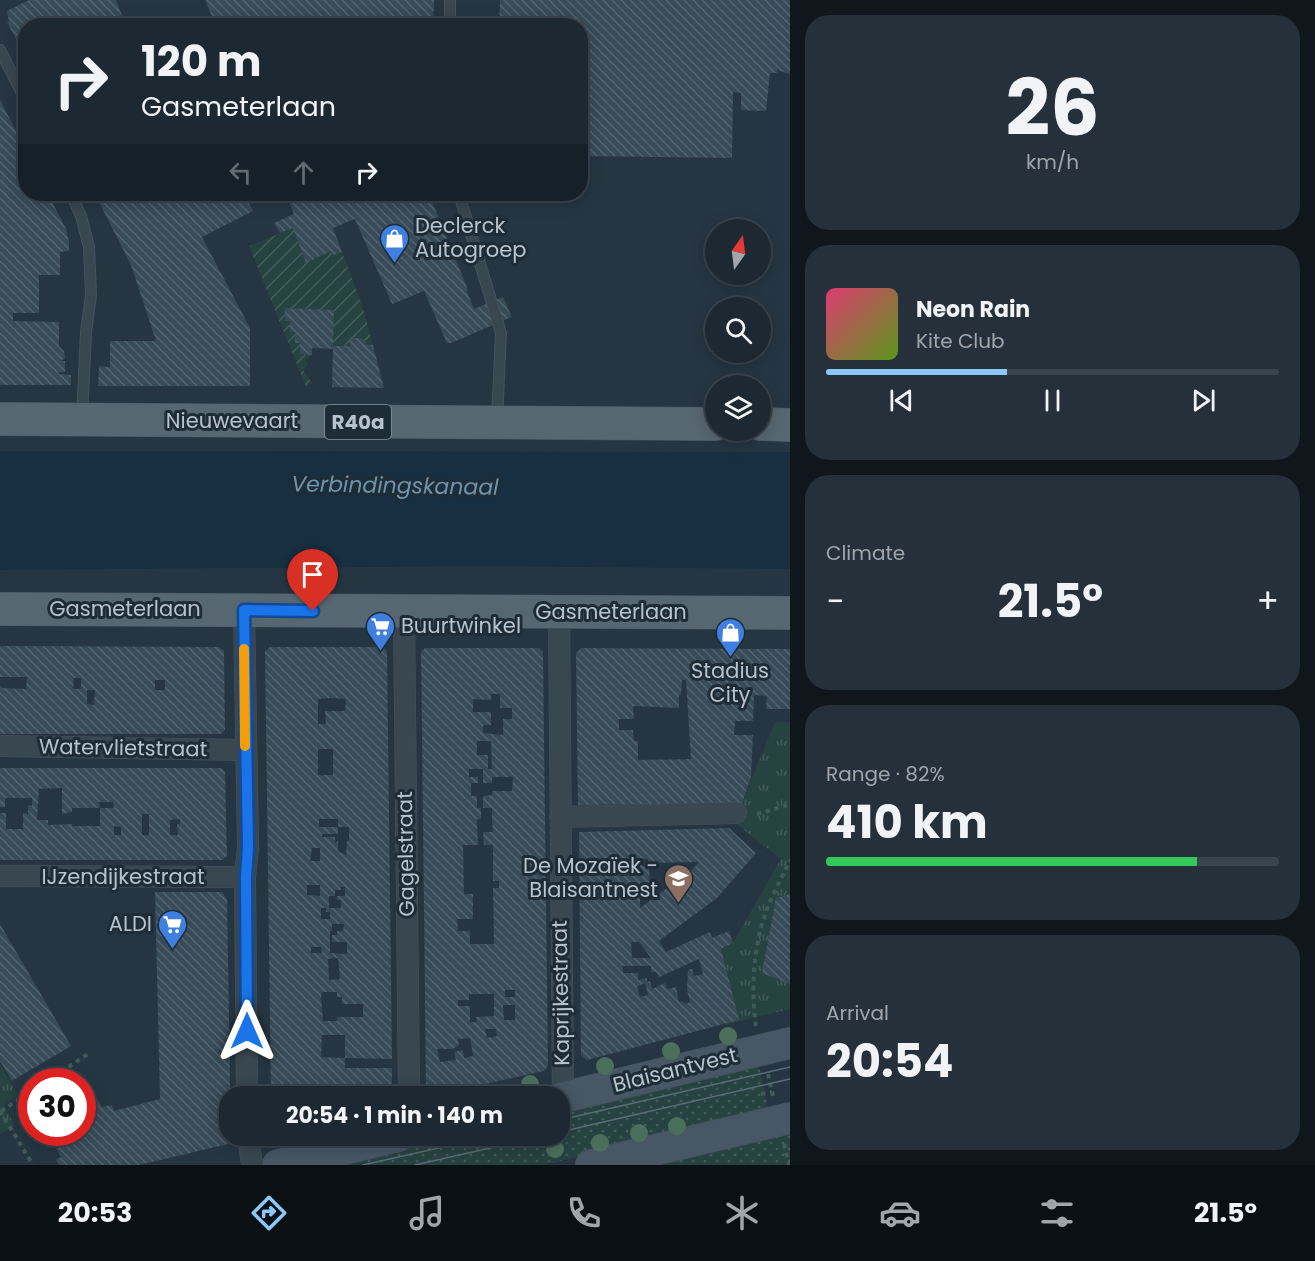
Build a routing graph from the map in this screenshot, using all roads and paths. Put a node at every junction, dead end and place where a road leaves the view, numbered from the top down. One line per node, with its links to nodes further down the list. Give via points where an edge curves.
1 (450, 0): 2 (lane)
2 (450, 18)
3 (0, 50): 4 (lane)
4 (18, 85)
5 (74, 201): 8 (lane, via 89,247 91,295)
6 (461, 201): 9 (lane, via 501,333)
7 (0, 419): 8 (main road, Nieuwevaart / R40a)
8 (82, 420): 9 (main road, Nieuwevaart / R40a)
9 (497, 423): 10 (main road, Nieuwevaart / R40a)
10 (705, 424)
11 (771, 424): 12 (main road)
12 (790, 425)
13 (0, 609): 14 (main road, Gasmeterlaan)
14 (244, 610): 15 (main road, Gasmeterlaan); 19 (street)
15 (404, 611): 16 (main road, Gasmeterlaan); 31 (street, Gagelstraat)
16 (559, 611): 17 (main road, Gasmeterlaan); 22 (street, Kaprijkestraat)
17 (790, 613)
18 (0, 746): 19 (street, Watervlietstraat)
19 (245, 750): 26 (street)
20 (789, 805): 21 (path, via 751,815)
21 (736, 813): 22 (street)
22 (560, 817): 32 (street, Kaprijkestraat)
23 (790, 860): 24 (path)
24 (787, 871): 27 (path, via 764,916 754,968 753,1015)
25 (0, 876): 26 (street, IJzendijkestraat)
26 (246, 877): 30 (street)
27 (776, 1046): 35 (main road, Blaisantvest)
28 (91, 1052): 29 (path)
29 (67, 1068)
30 (247, 1086)
31 (409, 1086)
32 (561, 1086)
33 (772, 1092): 34 (path)
34 (761, 1094)
35 (570, 1095)
36 (18, 1100): 37 (path)
37 (0, 1111): 41 (path)
38 (790, 1118): 44 (main road)
39 (249, 1146): 42 (street)
40 (357, 1146): 43 (main road)
41 (33, 1165)
42 (252, 1165)
43 (278, 1165)
44 (591, 1165)

